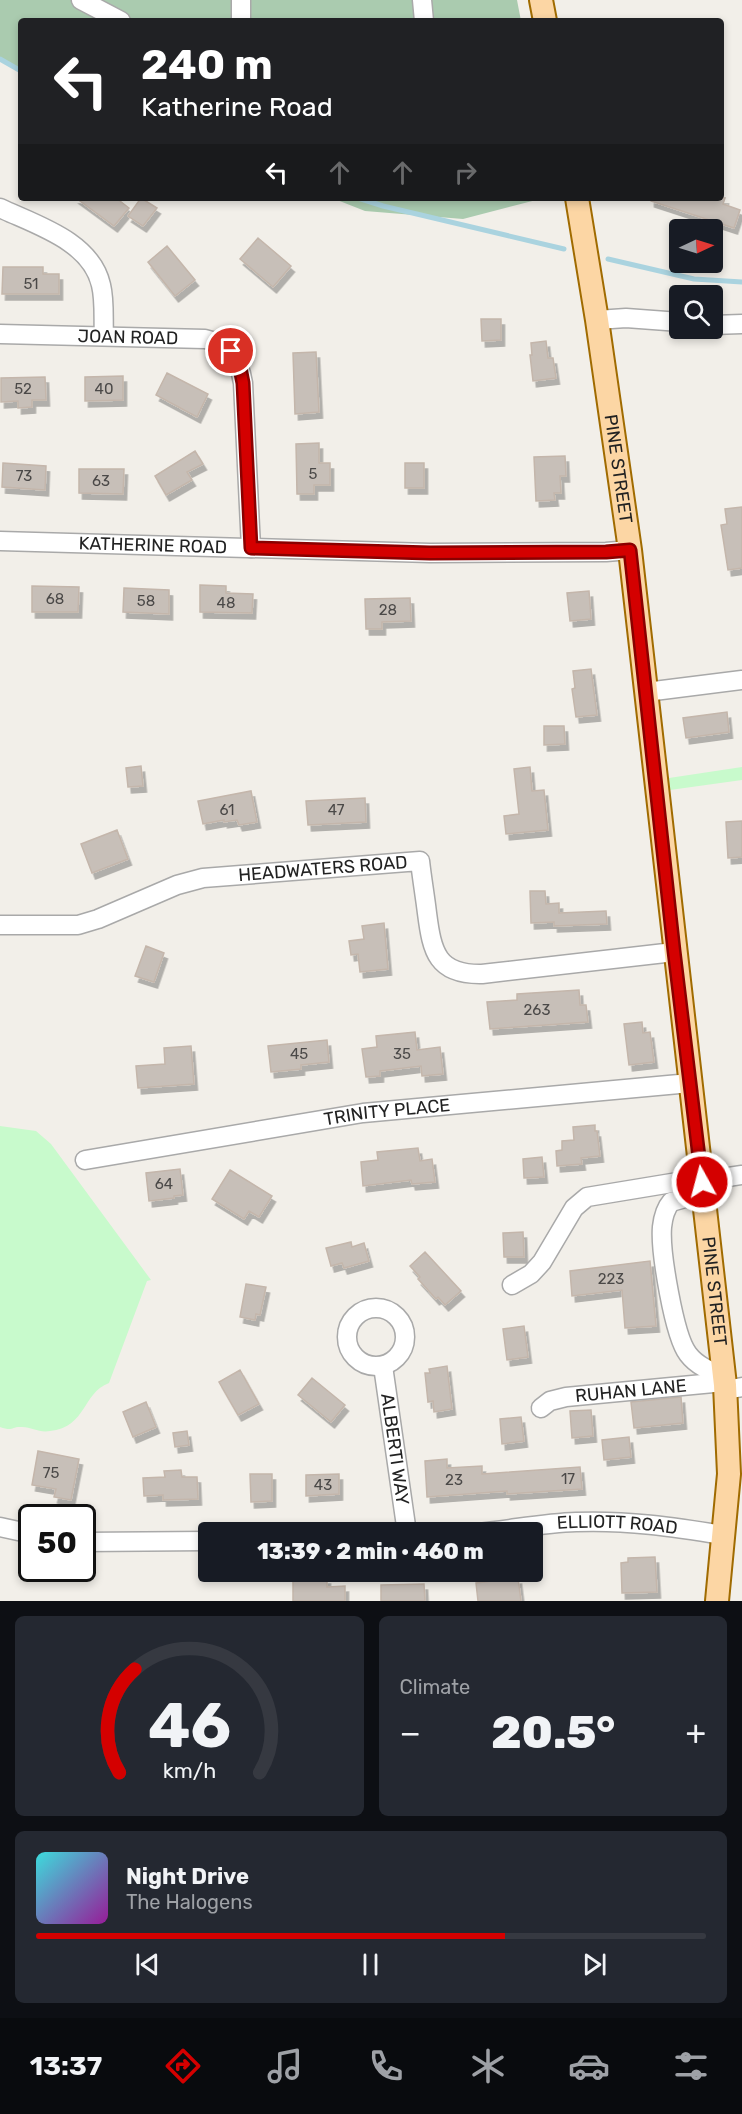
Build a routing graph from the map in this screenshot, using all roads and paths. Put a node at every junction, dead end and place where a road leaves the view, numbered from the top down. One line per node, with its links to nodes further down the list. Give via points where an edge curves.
1 (81, 0): 5 (street)
2 (241, 0): 6 (street)
3 (422, 0): 7 (street)
4 (542, 0): 8 (main road)
5 (115, 18)
6 (241, 18)
7 (424, 18)
8 (545, 18)
9 (577, 201): 11 (main road, PINE STREET)
10 (0, 208): 16 (street, via 64,239 85,256 101,285)
11 (597, 320): 12 (street); 19 (main road, PINE STREET)
12 (669, 321)
13 (742, 324): 14 (street)
14 (723, 325)
15 (0, 334): 16 (street, JOAN ROAD)
16 (104, 336): 18 (street, JOAN ROAD, via 205,339 223,345 235,357 244,393)
17 (0, 541): 18 (street, KATHERINE ROAD)
18 (251, 548): 19 (street, KATHERINE ROAD, via 430,553)
19 (630, 550): 21 (main road, PINE STREET)
20 (742, 680): 21 (street)
21 (646, 692): 23 (main road, PINE STREET)
22 (0, 925): 23 (street, HEADWATERS ROAD, via 78,925 202,878 420,861 430,941 441,961 458,972 482,974)
23 (674, 951): 24 (main road, PINE STREET)
24 (690, 1083): 25 (street, TRINITY PLACE, via 363,1113); 27 (main road, PINE STREET)
25 (85, 1160)
26 (742, 1174): 27 (street)
27 (702, 1184): 28 (street, via 587,1197 574,1208 537,1268); 30 (main road, PINE STREET); 30 (street, via 671,1202 664,1216 662,1241 683,1346 700,1366)
28 (512, 1285)
29 (383, 1366): 32 (street, ALBERTI WAY)
30 (729, 1384): 31 (street, RUHAN LANE, via 566,1397 550,1401); 36 (main road, PINE STREET, via 729,1474)
31 (542, 1408)
32 (405, 1522)
33 (543, 1524): 36 (street, ELLIOTT ROAD, via 606,1521)
34 (0, 1527): 35 (street)
35 (18, 1531)
36 (723, 1535): 39 (main road, PINE STREET)
37 (198, 1541): 38 (street)
38 (96, 1542)
39 (717, 1601)

